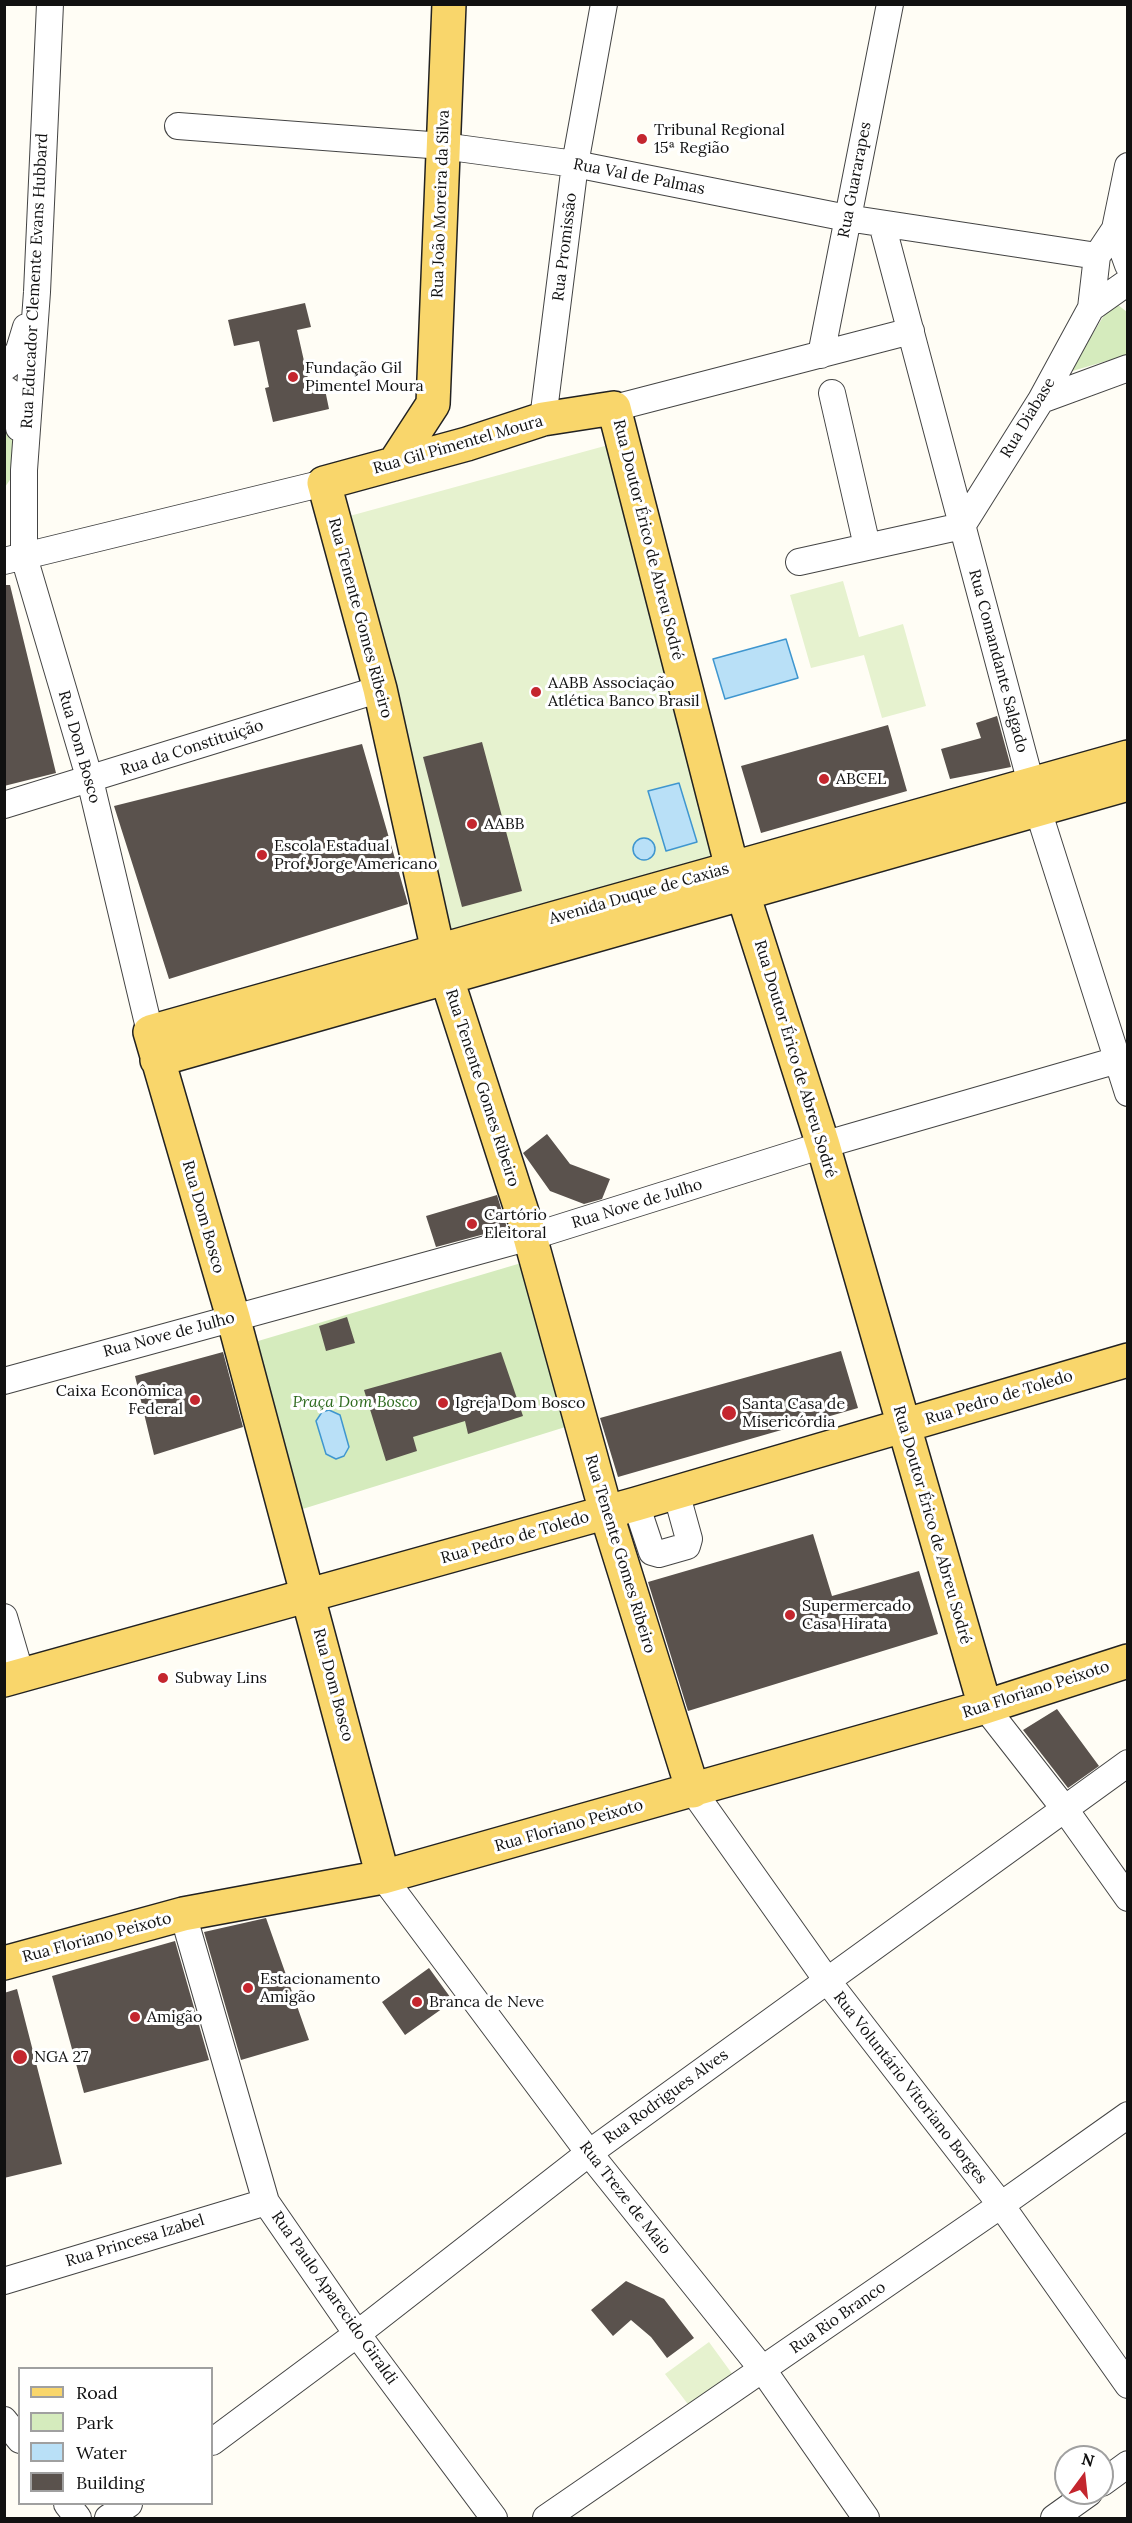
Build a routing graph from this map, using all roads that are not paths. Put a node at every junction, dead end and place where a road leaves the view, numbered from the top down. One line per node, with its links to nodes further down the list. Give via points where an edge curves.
1 (50, 4): 15 (street, Rua Educador Clemente Evans Hubbard)
2 (449, 4): 6 (main road, Rua João Moreira da Silva)
3 (604, 4): 7 (street, Rua Promissão)
4 (890, 4): 9 (street, Rua Guararapes)
5 (178, 126): 6 (street, Rua Val de Palmas)
6 (443, 146): 7 (street, Rua Val de Palmas); 24 (main road, Rua João Moreira da Silva)
7 (575, 164): 9 (street, Rua Val de Palmas); 26 (street, Rua Promissão)
8 (1128, 166): 11 (street, Rua Diabase)
9 (848, 218): 10 (street, Rua Val de Palmas); 18 (street, Rua Guararapes)
10 (882, 224): 12 (street, Rua Val de Palmas); 17 (street, Rua Comandante Salgado)
11 (1115, 229): 12 (street, Rua Diabase); 13 (street)
12 (1097, 256): 16 (street, Rua Diabase)
13 (1128, 265)
14 (1128, 282): 16 (street, Rua Diabase)
15 (37, 292): 19 (street, via 19,350); 29 (street, Rua Educador Clemente Evans Hubbard)
16 (1091, 308): 23 (street, Rua Diabase)
17 (911, 331): 18 (street, Rua Gil Pimentel Moura); 32 (street, Rua Comandante Salgado)
18 (821, 355): 25 (street, Rua Gil Pimentel Moura)
19 (4, 368)
20 (1128, 368): 23 (street)
21 (4, 388): 29 (street, via 16,404)
22 (832, 393): 33 (street)
23 (1041, 400): 32 (street, Rua Diabase)
24 (433, 404): 27 (main road); 28 (main road)
25 (614, 408): 26 (main road, Rua Gil Pimentel Moura); 42 (main road, Rua Doutor Érico de Abreu Sodré)
26 (543, 419): 27 (main road, Rua Gil Pimentel Moura)
27 (467, 444): 28 (main road, Rua Gil Pimentel Moura)
28 (394, 464): 30 (main road, Rua Gil Pimentel Moura)
29 (24, 470): 31 (street); 34 (street, Rua Educador Clemente Evans Hubbard)
30 (324, 483): 34 (street, Rua Gil Pimentel Moura); 36 (main road, Rua Tenente Gomes Ribeiro)
31 (4, 493)
32 (962, 526): 33 (street); 40 (street, Rua Comandante Salgado)
33 (867, 546): 35 (street)
34 (14, 559): 38 (street, Rua Dom Bosco)
35 (798, 562)
36 (380, 689): 38 (street, Rua da Constituição); 43 (main road, Rua Tenente Gomes Ribeiro)
37 (1128, 757): 40 (main road, Avenida Duque de Caxias)
38 (90, 780): 41 (street, Rua da Constituição); 44 (street, Rua Dom Bosco)
39 (1128, 784): 40 (main road, Avenida Duque de Caxias)
40 (1034, 797): 42 (main road, Avenida Duque de Caxias); 45 (street, Rua Comandante Salgado)
41 (4, 805)
42 (738, 881): 43 (main road, Avenida Duque de Caxias); 47 (main road, Rua Doutor Érico de Abreu Sodré)
43 (442, 964): 44 (main road, Avenida Duque de Caxias); 48 (main road, Rua Tenente Gomes Ribeiro)
44 (153, 1046): 49 (main road, Rua Dom Bosco)
45 (1123, 1058): 46 (street, Rua Comandante Salgado); 47 (street, Rua Nove de Julho)
46 (1128, 1093)
47 (823, 1145): 48 (street, Rua Nove de Julho); 52 (main road, Rua Doutor Érico de Abreu Sodré)
48 (530, 1238): 49 (street, Rua Nove de Julho); 55 (main road, Rua Tenente Gomes Ribeiro)
49 (233, 1317): 51 (street, Rua Nove de Julho); 56 (main road, Rua Dom Bosco)
50 (1128, 1360): 52 (main road, Rua Pedro de Toledo)
51 (4, 1381)
52 (904, 1427): 53 (main road, Rua Pedro de Toledo); 60 (main road, Rua Doutor Érico de Abreu Sodré)
53 (676, 1492): 54 (main road, Rua Pedro de Toledo); 54 (street, via 689,1539 687,1546 658,1554 652,1552)
54 (636, 1503): 55 (main road, Rua Pedro de Toledo)
55 (606, 1512): 56 (main road, Rua Pedro de Toledo); 62 (main road, Rua Tenente Gomes Ribeiro)
56 (309, 1595): 59 (main road, Rua Pedro de Toledo); 64 (main road, Rua Dom Bosco)
57 (4, 1617): 59 (street)
58 (1128, 1661): 60 (main road, Rua Floriano Peixoto)
59 (13, 1678)
60 (985, 1707): 62 (main road, Rua Floriano Peixoto); 63 (street)
61 (1128, 1763): 63 (street, Rua Rodrigues Alves)
62 (693, 1791): 64 (main road, Rua Floriano Peixoto); 68 (street, Rua Voluntário Vitoriano Borges)
63 (1064, 1808): 65 (street); 68 (street, Rua Rodrigues Alves)
64 (383, 1877): 66 (main road, Rua Floriano Peixoto); 70 (street, Rua Treze de Maio)
65 (1128, 1898)
66 (183, 1914): 67 (main road, Rua Floriano Peixoto); 71 (street, Rua Paulo Aparecido Giraldi)
67 (4, 1963)
68 (826, 1979): 70 (street, Rua Rodrigues Alves); 72 (street, Rua Voluntário Vitoriano Borges)
69 (1128, 2115): 72 (street, Rua Rio Branco)
70 (589, 2153): 74 (street, Rua Rodrigues Alves); 75 (street, Rua Treze de Maio)
71 (267, 2202): 73 (street, Rua Princesa Izabel); 74 (street, Rua Paulo Aparecido Giraldi)
72 (1001, 2205): 75 (street, Rua Rio Branco); 76 (street, Rua Voluntário Vitoriano Borges)
73 (6, 2275)
74 (357, 2334): 79 (street, Rua Rodrigues Alves); 87 (street, Rua Paulo Aparecido Giraldi)
75 (763, 2370): 88 (street, Rua Rio Branco); 89 (street, Rua Treze de Maio)
76 (1128, 2385)
77 (4, 2420): 78 (street)
78 (18, 2438)
79 (213, 2441)
80 (1128, 2464): 81 (street)
81 (1114, 2474)
82 (68, 2505): 85 (street)
83 (128, 2505): 86 (street)
84 (1072, 2505): 90 (street)
85 (78, 2518)
86 (108, 2518)
87 (494, 2518)
88 (546, 2518)
89 (866, 2518)
90 (1054, 2518)

